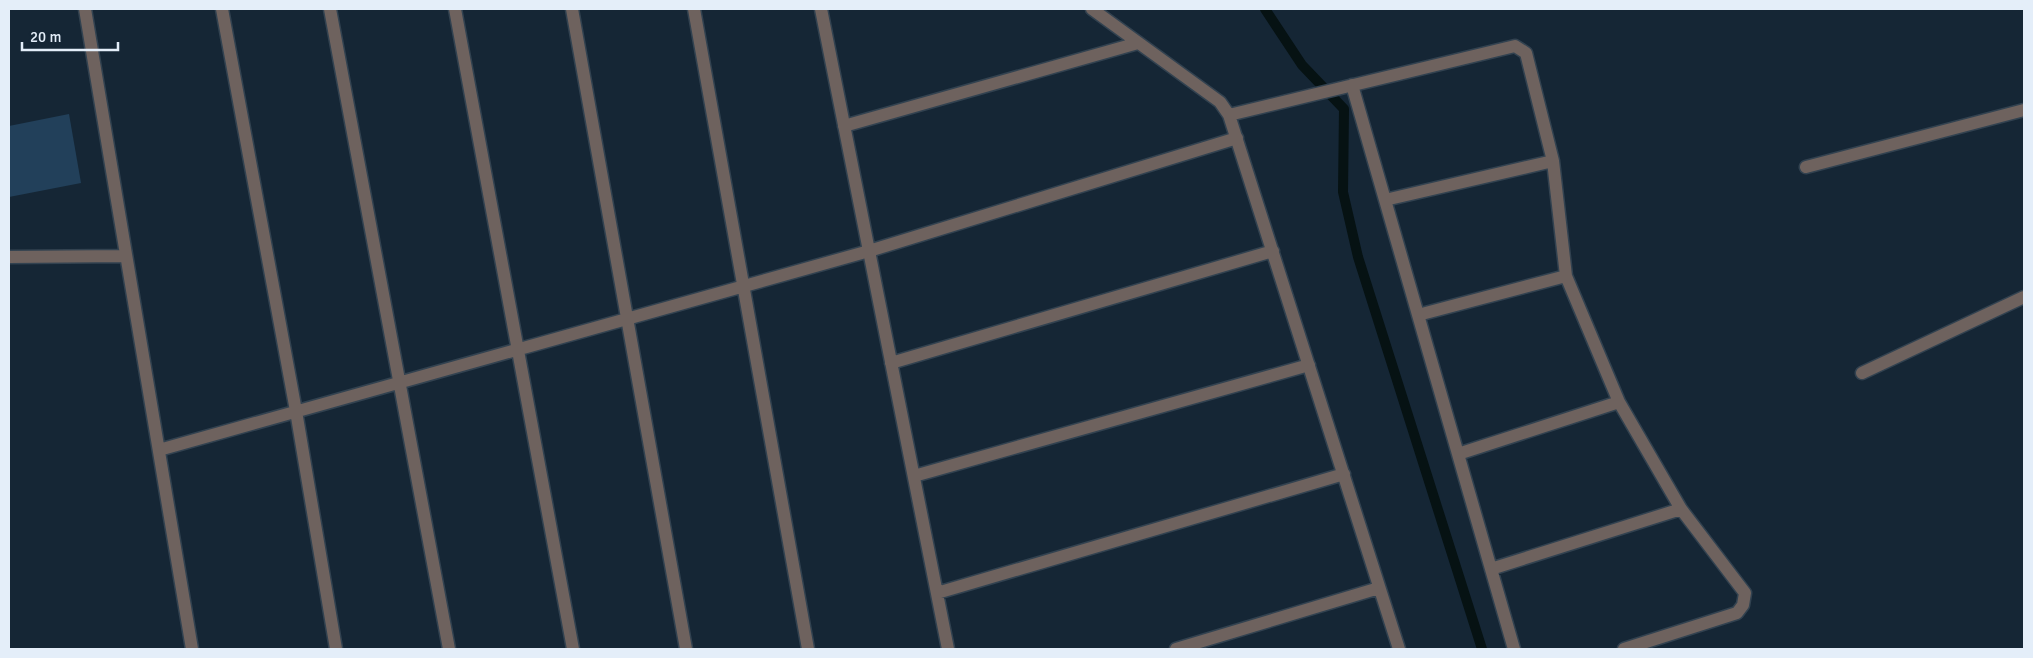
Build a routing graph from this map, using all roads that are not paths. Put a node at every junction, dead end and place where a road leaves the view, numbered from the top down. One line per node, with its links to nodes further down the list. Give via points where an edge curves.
1 (85, 9): 20 (street)
2 (222, 9): 33 (street)
3 (330, 9): 31 (street)
4 (455, 9): 27 (street)
5 (572, 9): 26 (street)
6 (694, 9): 23 (street)
7 (821, 9): 13 (street)
8 (1092, 9): 9 (street)
9 (1138, 43): 12 (street, via 1220,102); 13 (street)
10 (1352, 85): 12 (street); 15 (street, via 1515,46 1526,53); 17 (street)
11 (2024, 110): 16 (street)
12 (1229, 115): 14 (street)
13 (844, 126): 18 (street)
14 (1237, 138): 18 (street); 19 (street)
15 (1553, 161): 17 (street); 22 (street)
16 (1806, 167)
17 (1385, 200): 25 (street)
18 (869, 251): 23 (street); 28 (street)
19 (1272, 251): 28 (street); 29 (street)
20 (125, 256): 21 (street); 34 (street)
21 (9, 257)
22 (1566, 276): 25 (street); 32 (street)
23 (744, 286): 26 (street); 47 (street)
24 (2024, 297): 30 (street)
25 (1418, 315): 35 (street)
26 (628, 319): 27 (street); 46 (street)
27 (518, 349): 31 (street); 45 (street)
28 (891, 363): 37 (street)
29 (1309, 365): 36 (street); 37 (street)
30 (1862, 373)
31 (399, 382): 33 (street); 44 (street)
32 (1619, 402): 35 (street); 38 (street)
33 (296, 411): 34 (street); 43 (street)
34 (158, 450): 42 (street)
35 (1458, 454): 39 (street)
36 (1344, 474): 40 (street); 41 (street)
37 (914, 476): 41 (street)
38 (1681, 509): 39 (street); 52 (street, via 1745,593 1743,605 1737,613)
39 (1491, 569): 51 (street)
40 (1380, 588): 49 (street); 50 (street)
41 (937, 593): 48 (street)
42 (192, 649)
43 (336, 649)
44 (449, 649)
45 (573, 649)
46 (686, 649)
47 (808, 649)
48 (948, 649)
49 (1176, 649)
50 (1399, 649)
51 (1514, 649)
52 (1624, 649)

